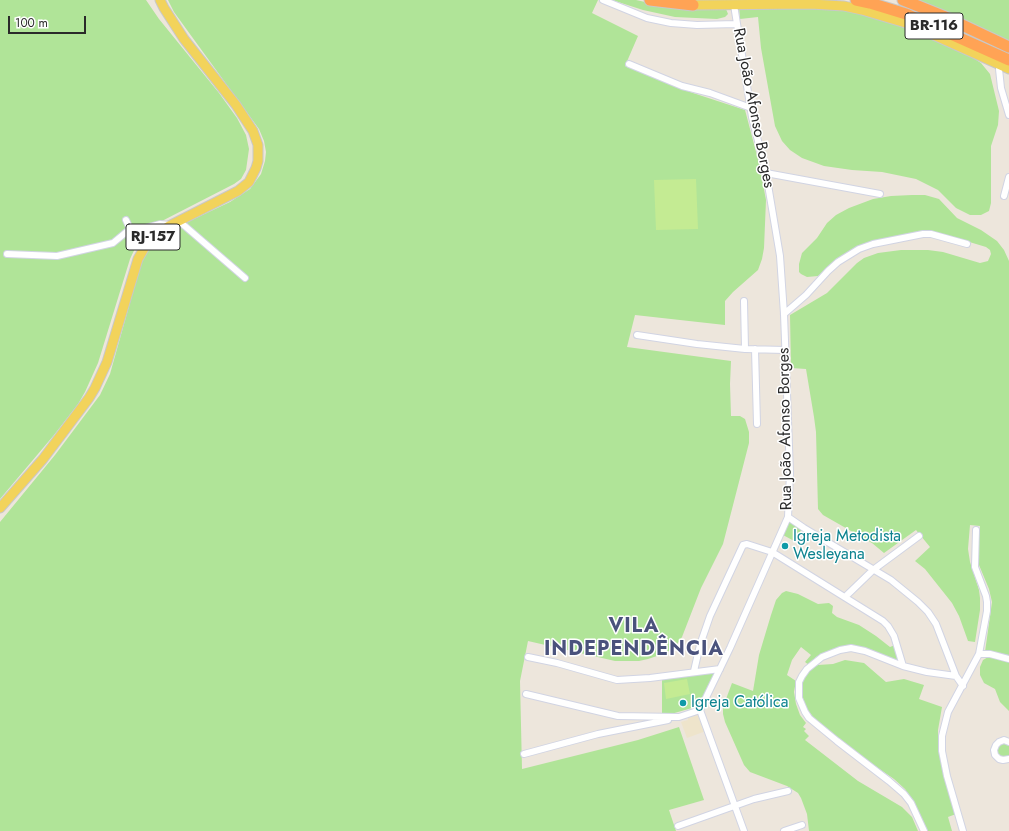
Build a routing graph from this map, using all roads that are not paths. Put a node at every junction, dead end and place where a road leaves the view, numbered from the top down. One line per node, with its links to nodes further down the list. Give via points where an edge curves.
1 (160, 0): 19 (main road, RJ-157, via 184,39 249,124 258,145 258,161 249,182 227,197)
2 (602, 0): 8 (street, via 638,15 681,24)
3 (650, 0): 6 (highway)
4 (856, 0): 11 (highway, BR-116, via 906,14)
5 (902, 0): 9 (highway, BR-116)
6 (693, 5): 7 (main road)
7 (734, 5): 8 (street, Rua João Afonso Borges); 11 (main road, via 844,6 909,24)
8 (736, 24): 12 (street, Rua João Afonso Borges)
9 (1009, 47)
10 (629, 64): 12 (street, via 682,86)
11 (1006, 65): 13 (street, via 999,69 1001,88)
12 (751, 108): 14 (street, Rua João Afonso Borges)
13 (1009, 115)
14 (766, 173): 16 (street); 25 (street, Rua João Afonso Borges, via 780,256)
15 (1009, 177): 17 (street)
16 (880, 194)
17 (1004, 196)
18 (126, 220): 20 (street)
19 (175, 223): 20 (street, via 134,231); 23 (street); 31 (main road, RJ-157, via 155,235 138,259 107,362 89,398 43,459)
20 (130, 229): 22 (street, via 113,243 57,256)
21 (967, 244): 25 (street, via 922,234 859,249 838,262)
22 (8, 254)
23 (245, 278)
24 (744, 301): 27 (street)
25 (784, 314): 29 (street, Rua João Afonso Borges)
26 (637, 335): 27 (street)
27 (745, 349): 28 (street)
28 (755, 349): 29 (street); 30 (street)
29 (785, 350): 32 (street, Rua João Afonso Borges, via 790,473)
30 (757, 424)
31 (0, 508)
32 (788, 517): 35 (street, Rua João Afonso Borges); 36 (street)
33 (976, 530): 38 (street, via 975,568 988,607)
34 (919, 536): 36 (street)
35 (772, 552): 37 (street); 42 (street, Rua João Afonso Borges); 43 (street, via 750,544 743,545 710,616)
36 (873, 570): 37 (street); 44 (street, via 896,584 928,612 936,624)
37 (845, 597): 41 (street, via 888,626 897,642)
38 (979, 654): 40 (street); 45 (street)
39 (528, 657): 43 (street, via 617,680)
40 (1009, 659)
41 (903, 666): 44 (street); 58 (street, via 858,649 844,648 822,657 807,669 799,682 799,694 805,712 816,724 904,794)
42 (720, 669): 43 (street); 47 (street, Rua João Afonso Borges)
43 (694, 671)
44 (956, 676): 45 (street)
45 (963, 686): 59 (street, via 948,712 942,746 947,776)
46 (526, 694): 48 (street, via 618,716)
47 (700, 710): 48 (street); 53 (street)
48 (679, 717): 50 (street)
49 (1009, 742): 51 (street, via 1004,740 994,748 997,758)
50 (524, 754)
51 (1008, 762)
52 (788, 791): 53 (street)
53 (734, 805): 55 (street); 56 (street)
54 (802, 825): 57 (street)
55 (678, 826)
56 (744, 831)
57 (784, 831)
58 (924, 831)
59 (963, 831)

